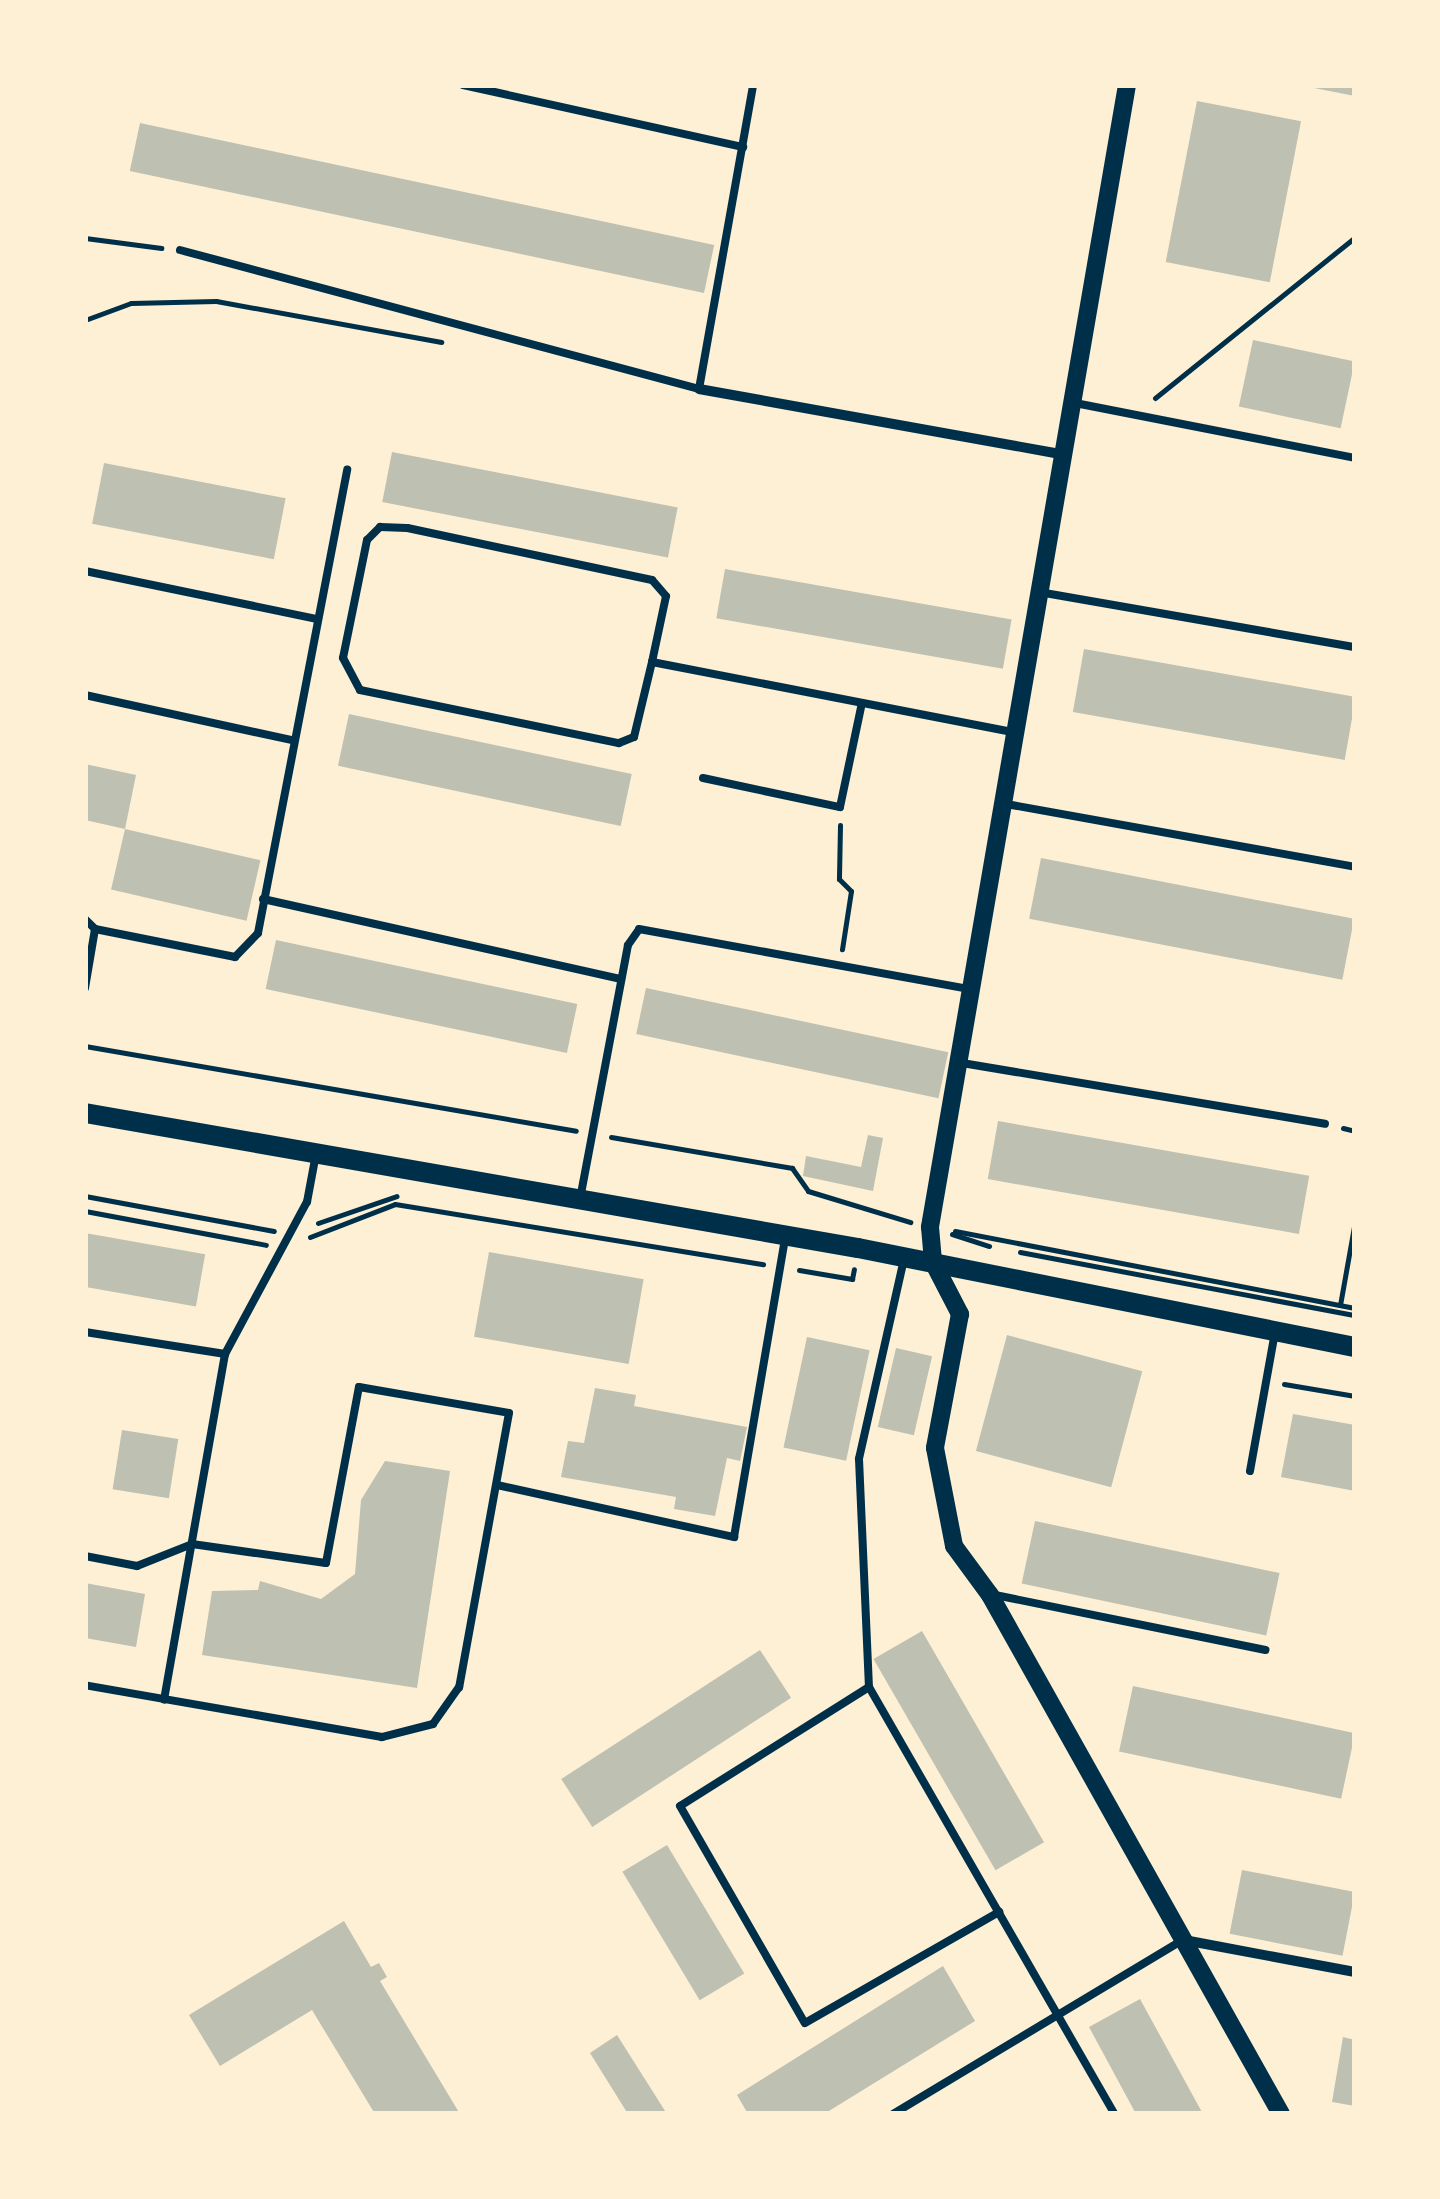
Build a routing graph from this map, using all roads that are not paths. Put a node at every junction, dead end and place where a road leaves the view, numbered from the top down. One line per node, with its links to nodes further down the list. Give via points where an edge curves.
1 (463, 85): 4 (lane)
2 (753, 85): 4 (lane)
3 (1128, 85): 7 (street)
4 (744, 146): 6 (lane)
5 (180, 250): 6 (lane)
6 (700, 389): 8 (street)
7 (1069, 402): 8 (street); 9 (lane)
8 (1060, 454): 12 (street)
9 (1355, 458)
10 (347, 470): 13 (lane)
11 (85, 571): 13 (lane)
12 (1038, 592): 14 (lane); 18 (street)
13 (316, 619): 19 (lane)
14 (1355, 647)
15 (652, 662): 15 (lane, via 634,737 620,743 360,690 343,658 367,540 380,527 406,528 652,580 666,596); 17 (lane)
16 (85, 695): 19 (lane)
17 (862, 703): 18 (lane); 20 (lane, via 840,808)
18 (1016, 733): 21 (street)
19 (292, 740): 23 (lane)
20 (703, 778)
21 (1006, 804): 22 (lane); 28 (street)
22 (1355, 867)
23 (263, 900): 25 (lane, via 258,934 235,957); 26 (lane)
24 (85, 920): 25 (lane)
25 (94, 930): 27 (lane)
26 (621, 980): 28 (lane, via 638,928); 33 (lane)
27 (85, 988)
28 (974, 990): 29 (street)
29 (962, 1063): 31 (lane); 36 (street, via 930,1227)
30 (85, 1113): 32 (main road)
31 (1325, 1124)
32 (316, 1154): 33 (main road); 40 (lane, via 290,1234)
33 (580, 1199): 34 (main road)
34 (786, 1236): 35 (main road); 42 (lane, via 734,1538)
35 (904, 1257): 36 (main road); 48 (lane, via 860,1458)
36 (933, 1262): 38 (main road); 45 (street, via 960,1314 935,1448 954,1546)
37 (85, 1332): 40 (lane)
38 (1274, 1332): 39 (main road); 41 (lane)
39 (1355, 1348)
40 (226, 1354): 43 (lane)
41 (1250, 1470)
42 (498, 1484): 43 (lane, via 509,1413 358,1387 326,1562); 49 (lane, via 459,1687 434,1724 382,1737)
43 (192, 1544): 44 (lane, via 138,1566); 49 (lane)
44 (85, 1556)
45 (990, 1594): 46 (lane); 51 (street)
46 (1265, 1650)
47 (85, 1686): 49 (lane)
48 (869, 1688): 50 (lane); 50 (lane, via 680,1806 718,1873 806,2023)
49 (164, 1700)
50 (999, 1912): 53 (lane)
51 (1183, 1940): 52 (street); 53 (lane); 56 (street)
52 (1355, 1972)
53 (1058, 2015): 54 (lane); 55 (lane)
54 (893, 2114)
55 (1115, 2114)
56 (1281, 2114)

